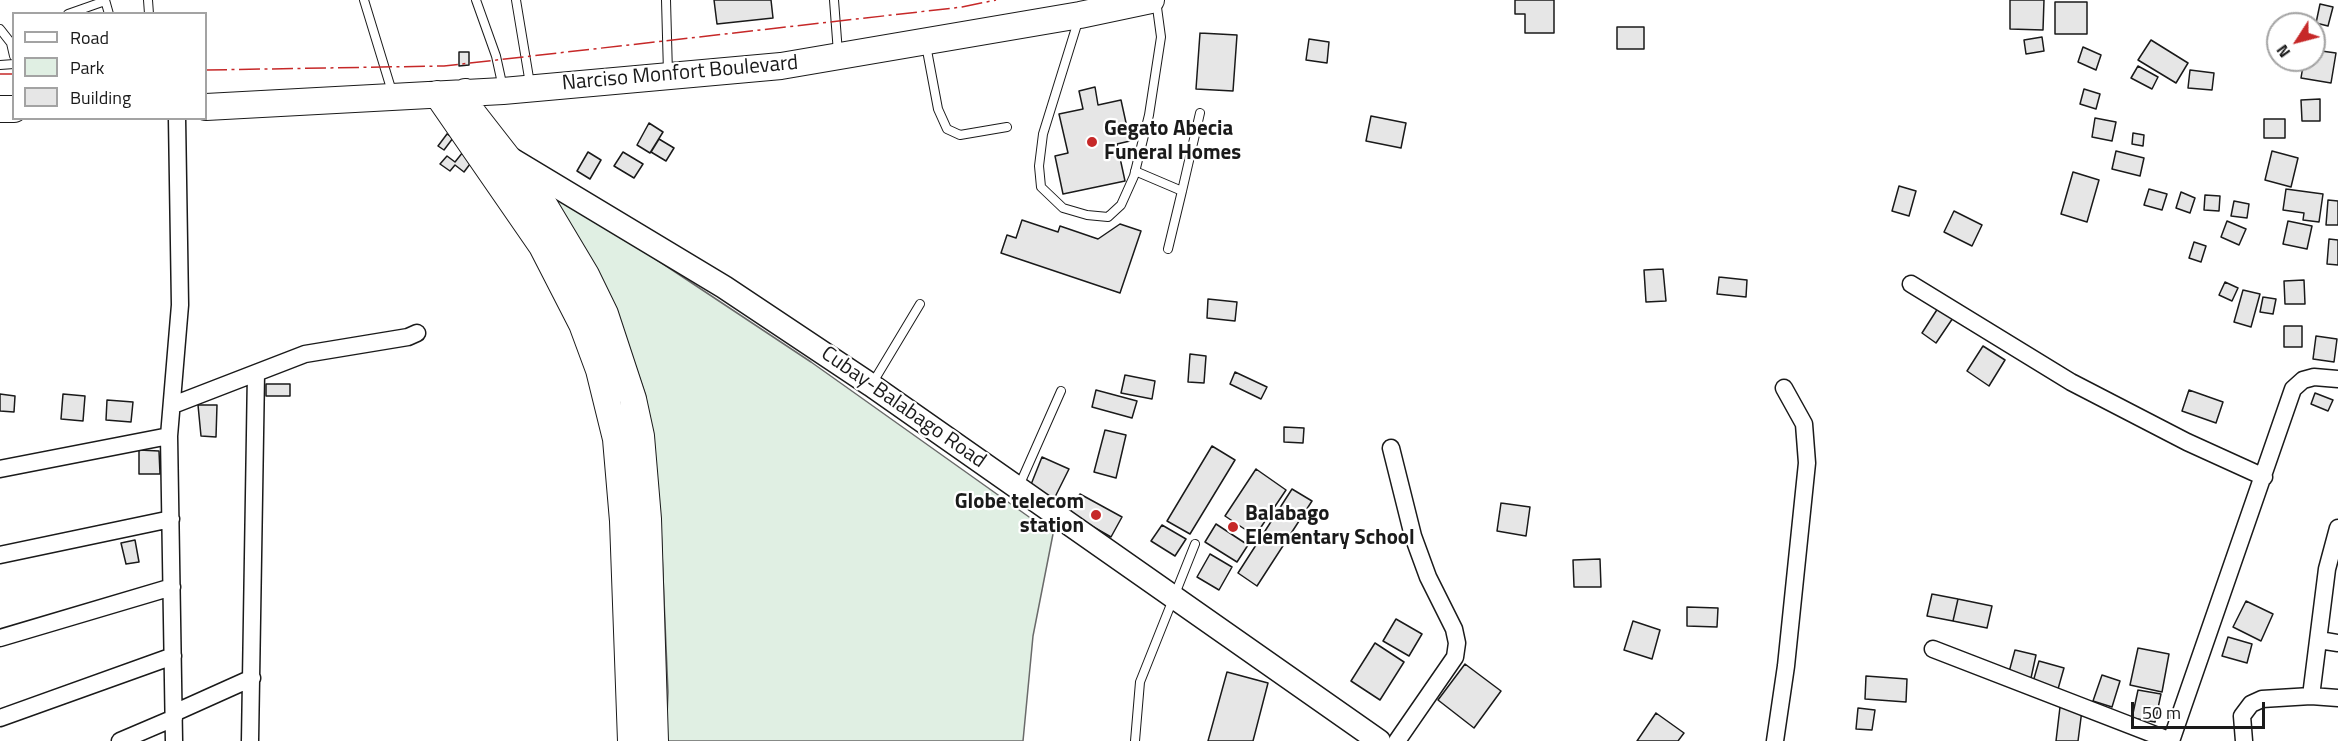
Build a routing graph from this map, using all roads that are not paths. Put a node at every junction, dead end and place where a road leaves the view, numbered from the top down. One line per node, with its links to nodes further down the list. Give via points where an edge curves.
1 (105, 0): 9 (lane)
2 (364, 0): 20 (lane)
3 (476, 0): 17 (lane, via 496,56)
4 (516, 0): 16 (lane)
5 (666, 0): 15 (lane)
6 (834, 0): 14 (lane)
7 (1150, 0): 10 (main road, Narciso Monfort Boulevard)
8 (1156, 0): 26 (lane, via 1161,38)
9 (73, 12)
10 (1080, 15): 12 (main road, Narciso Monfort Boulevard); 26 (lane, via 1043,134 1041,187 1063,208 1108,217 1121,205)
11 (0, 29): 13 (lane)
12 (925, 41): 14 (main road, Narciso Monfort Boulevard); 24 (lane, via 938,110 947,129 960,135)
13 (12, 47)
14 (838, 56): 15 (main road, Narciso Monfort Boulevard, via 781,66)
15 (668, 76): 16 (main road, Narciso Monfort Boulevard)
16 (530, 88): 17 (main road, Narciso Monfort Boulevard)
17 (503, 91): 18 (main road, Narciso Monfort Boulevard)
18 (465, 92): 19 (main road, Narciso Monfort Boulevard); 25 (main road, via 472,112)
19 (436, 94): 20 (main road, Narciso Monfort Boulevard); 63 (main road, via 542,246 582,324 598,370 616,439)
20 (394, 95): 21 (main road, Narciso Monfort Boulevard)
21 (207, 106)
22 (1200, 113): 27 (lane)
23 (177, 120): 37 (street, via 180,305)
24 (1007, 127)
25 (504, 155): 34 (main road, Cubay-Balabago Road, via 724,287); 64 (main road, via 543,203 586,275 605,314 633,399 648,519)
26 (1135, 171): 27 (lane)
27 (1182, 191): 28 (lane)
28 (1168, 249)
29 (1911, 284): 41 (street, via 2071,382)
30 (920, 304): 34 (lane)
31 (417, 333): 32 (street, via 408,338 305,354)
32 (256, 374): 37 (street); 55 (street)
33 (2338, 379): 41 (street, via 2314,377 2293,389)
34 (871, 385): 42 (main road, Cubay-Balabago Road)
35 (1784, 388): 68 (street, via 1804,424 1807,464)
36 (1061, 391): 42 (lane)
37 (173, 405): 38 (street)
38 (169, 436): 40 (street); 43 (street)
39 (1391, 448): 67 (street, via 1413,536 1457,643 1455,657)
40 (0, 469)
41 (2264, 477): 53 (street, via 2170,741)
42 (1017, 489): 49 (main road, Cubay-Balabago Road)
43 (171, 519): 46 (street); 48 (street)
44 (2338, 528): 47 (street)
45 (1195, 544): 49 (lane)
46 (0, 555)
47 (2333, 570): 51 (street)
48 (172, 587): 50 (street); 54 (street)
49 (1174, 597): 65 (lane, via 1140,682); 66 (main road, Cubay-Balabago Road)
50 (0, 638)
51 (2319, 640): 52 (street); 56 (street)
52 (2338, 643)
53 (1933, 649)
54 (173, 656): 58 (street); 59 (street)
55 (252, 678): 58 (street); 62 (street)
56 (2311, 696): 57 (street); 69 (street, via 2262,699 2251,704 2242,716)
57 (2338, 698)
58 (174, 716): 60 (street); 61 (street)
59 (0, 718)
60 (120, 741)
61 (174, 741)
62 (250, 741)
63 (630, 741)
64 (655, 741)
65 (1135, 741)
66 (1379, 741)
67 (1397, 741)
68 (1775, 741)
69 (2244, 741)

